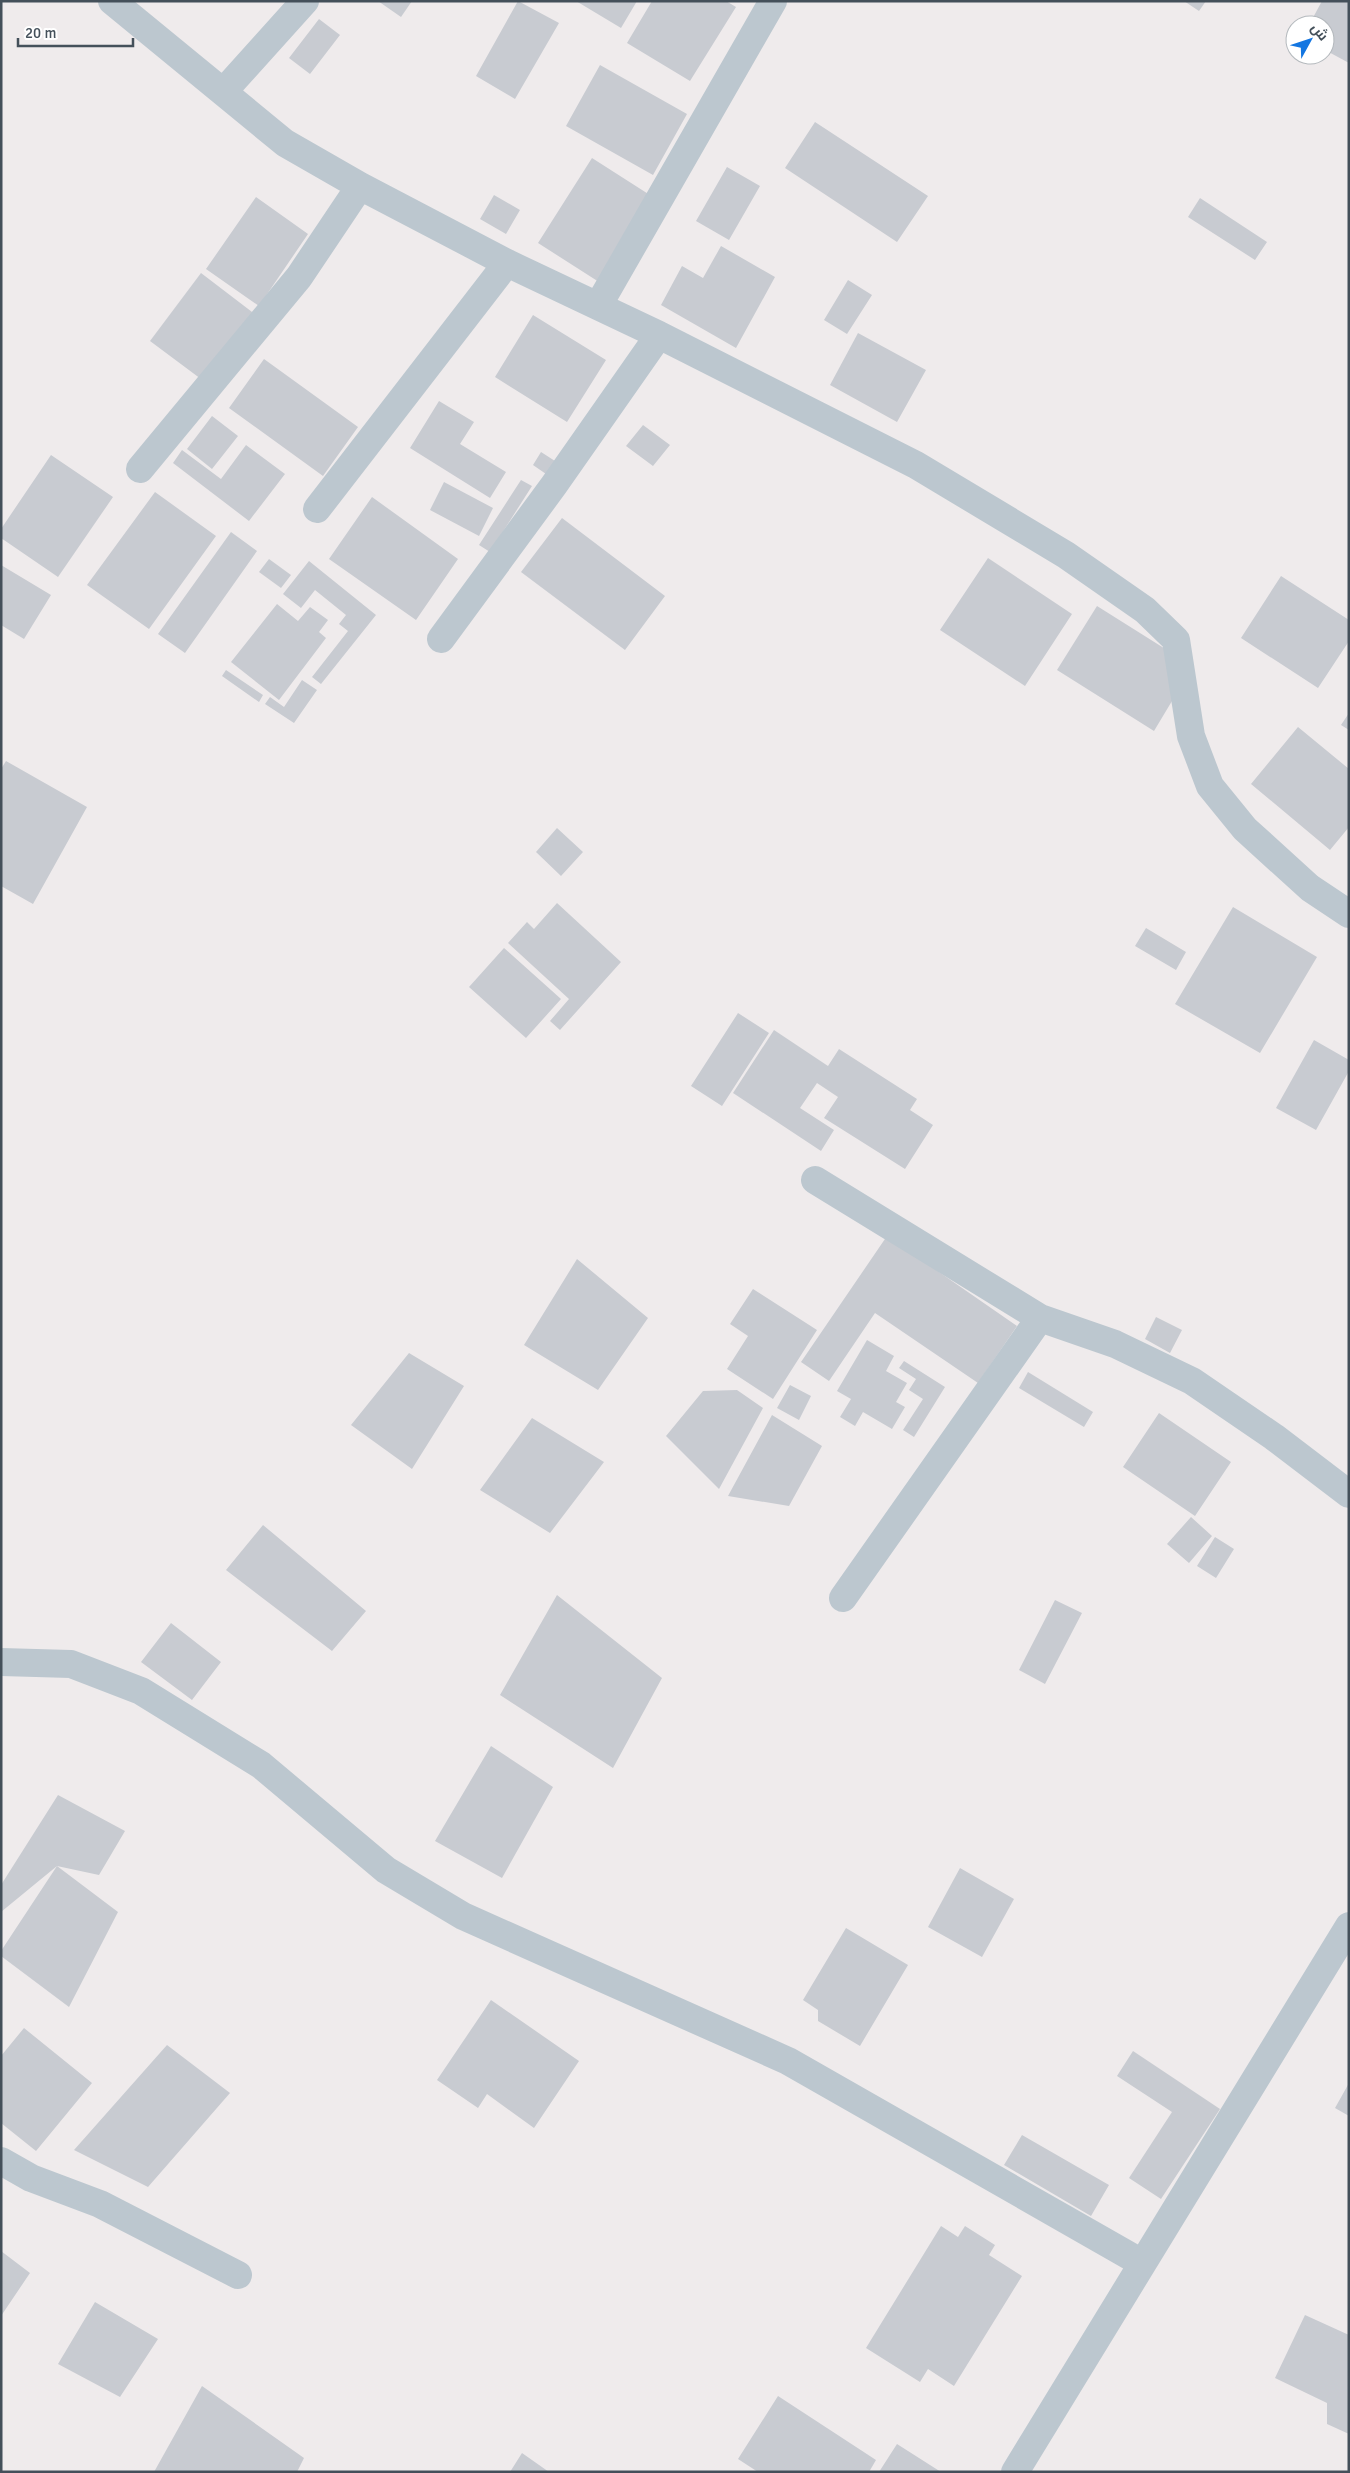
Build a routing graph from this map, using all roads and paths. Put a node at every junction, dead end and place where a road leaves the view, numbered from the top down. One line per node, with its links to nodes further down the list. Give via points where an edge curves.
1 (112, 1): 4 (street)
2 (306, 1): 4 (street)
3 (773, 1): 7 (street)
4 (223, 92): 5 (street, via 285,143)
5 (360, 186): 6 (street); 9 (street, via 299,277)
6 (507, 263): 7 (street); 10 (street)
7 (598, 306): 8 (street)
8 (659, 335): 11 (street); 12 (street, via 916,465 1066,555 1145,610 1176,640 1191,736 1210,786 1245,829 1310,888)
9 (140, 469)
10 (317, 509)
11 (441, 639)
12 (1349, 914)
13 (815, 1180): 14 (street)
14 (1040, 1318): 15 (street, via 1115,1344 1192,1381 1274,1436); 16 (street)
15 (1349, 1494)
16 (843, 1598)
17 (1, 1662): 20 (street, via 71,1664 141,1692 261,1765 386,1870 463,1916 788,2061)
18 (1349, 1926): 20 (street)
19 (1, 2161): 21 (street, via 31,2178 100,2204)
20 (1142, 2263): 22 (street)
21 (238, 2276)
22 (1015, 2472)

